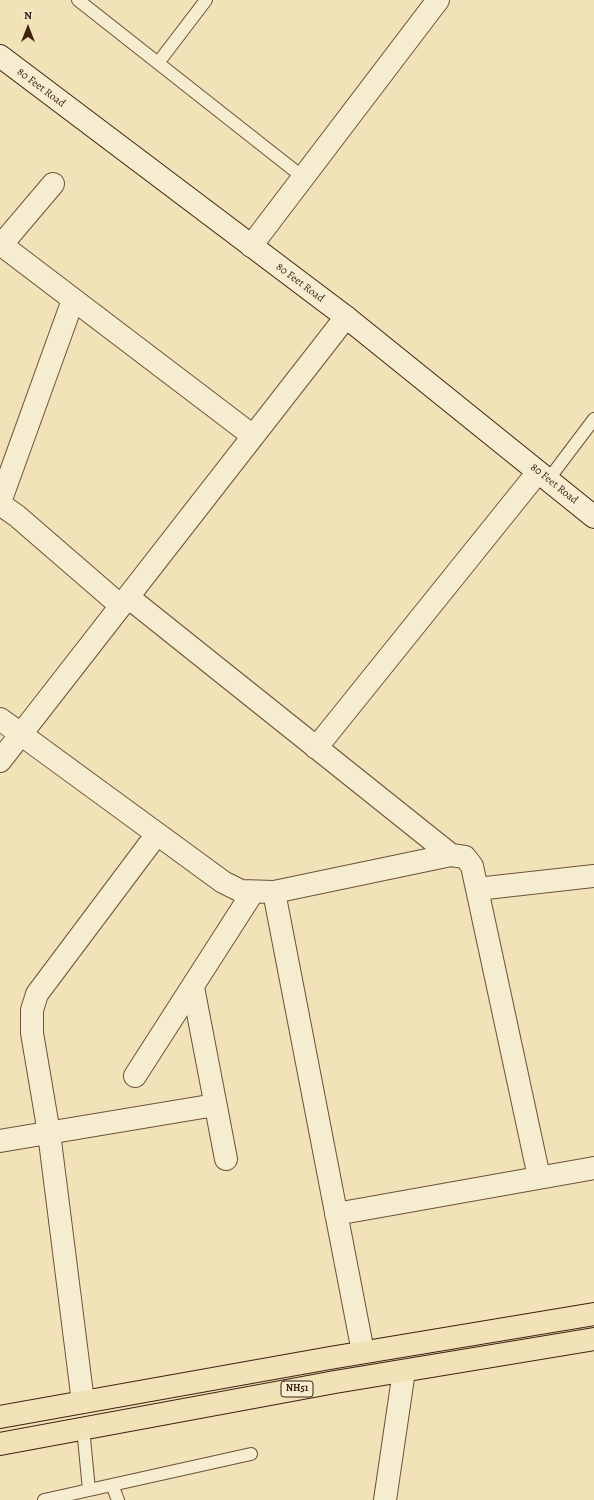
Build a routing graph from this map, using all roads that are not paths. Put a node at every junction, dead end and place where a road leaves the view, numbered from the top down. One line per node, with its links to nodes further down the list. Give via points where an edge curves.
1 (78, 0): 5 (lane)
2 (438, 0): 6 (street)
3 (201, 2): 5 (lane)
4 (0, 56): 8 (street, 80 Feet Road)
5 (158, 63): 6 (lane)
6 (304, 178): 8 (street)
7 (53, 184): 10 (street, via 8,237 7,249)
8 (251, 246): 12 (street, 80 Feet Road)
9 (0, 256): 10 (street)
10 (22, 262): 11 (street)
11 (73, 300): 14 (street); 16 (street)
12 (346, 317): 14 (street); 15 (street, 80 Feet Road)
13 (594, 419): 15 (lane)
14 (253, 436): 18 (street)
15 (543, 476): 17 (street, 80 Feet Road); 21 (street)
16 (0, 503): 18 (street)
17 (594, 517)
18 (125, 601): 20 (street); 21 (street)
19 (0, 719): 20 (street)
20 (20, 736): 22 (street); 23 (street)
21 (316, 748): 24 (street)
22 (0, 761)
23 (157, 834): 27 (street, via 223,882 241,891); 31 (street, via 37,994 32,1010 32,1033)
24 (451, 855): 26 (street, via 465,857 472,866); 27 (street)
25 (594, 876): 26 (street)
26 (477, 889): 35 (street)
27 (264, 892): 28 (street); 36 (street)
28 (193, 987): 29 (street); 30 (street)
29 (135, 1076)
30 (215, 1104): 31 (street); 33 (street)
31 (49, 1133): 32 (street); 41 (street)
32 (0, 1141)
33 (226, 1159)
34 (594, 1168): 35 (street)
35 (539, 1178): 36 (street)
36 (336, 1214): 39 (street)
37 (594, 1314): 39 (highway, NH51)
38 (594, 1339): 40 (highway, NH51)
39 (363, 1352): 41 (highway, NH51)
40 (404, 1371): 43 (highway, NH51); 50 (street)
41 (83, 1402): 42 (highway, NH51)
42 (0, 1417)
43 (83, 1428): 44 (highway, NH51); 47 (lane)
44 (0, 1444)
45 (251, 1454): 46 (lane)
46 (112, 1485): 47 (lane); 49 (lane)
47 (89, 1490): 48 (lane)
48 (44, 1500)
49 (118, 1500)
50 (385, 1500)

